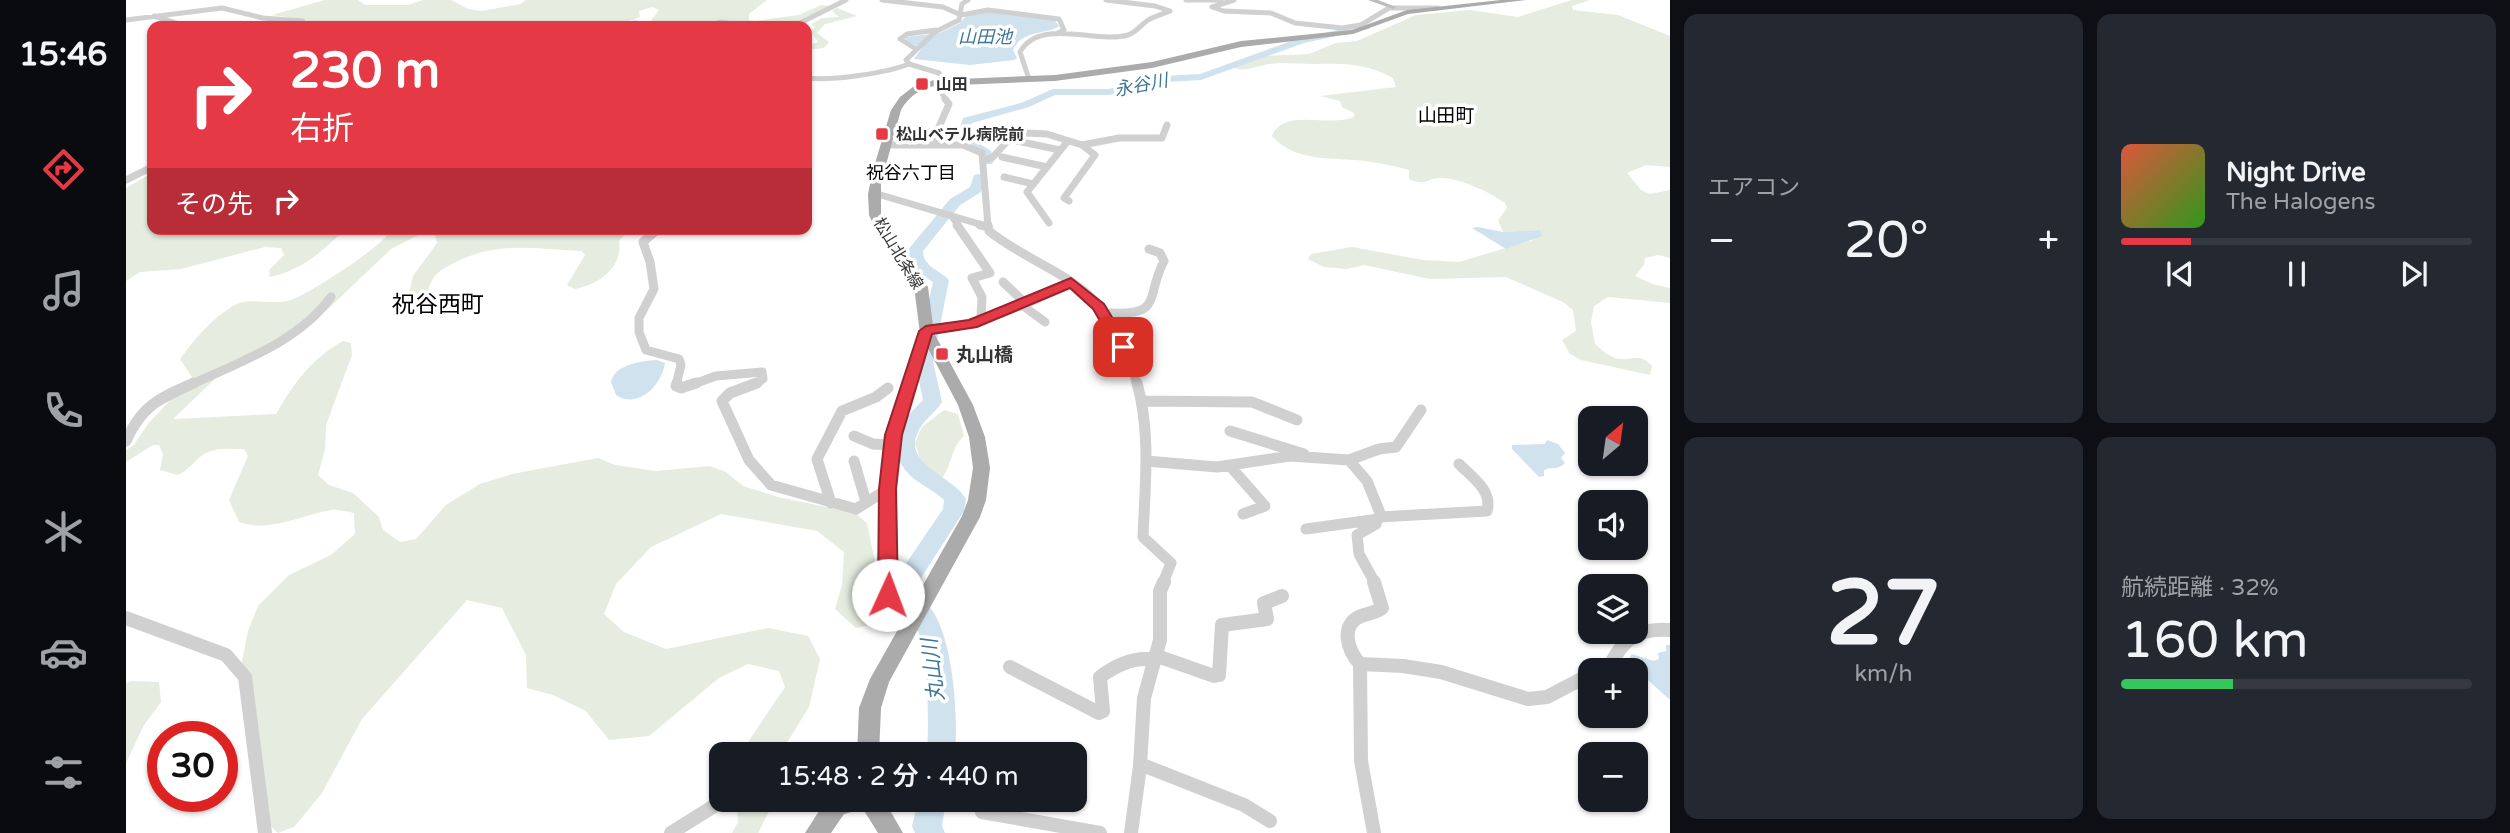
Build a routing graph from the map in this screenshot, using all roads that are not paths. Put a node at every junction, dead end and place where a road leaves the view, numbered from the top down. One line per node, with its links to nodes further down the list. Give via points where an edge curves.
1 (846, 0): 17 (street)
2 (882, 0): 12 (street, via 943,7)
3 (968, 0): 12 (street, via 962,4)
4 (1107, 0): 19 (street, via 1150,2 1170,11 1126,35)
5 (1186, 0): 6 (street)
6 (1221, 0)
7 (1234, 0): 10 (street, via 1212,7 1271,13 1295,23 1327,27 1356,27)
8 (1371, 0): 10 (street)
9 (1523, 0): 11 (main road, 松山北条線)
10 (1393, 7): 11 (street)
11 (1438, 8): 23 (main road, 松山北条線, via 1395,15 1353,32 1241,44 1152,65)
12 (961, 15): 18 (street, via 955,24); 19 (street, via 988,10 1053,16 1063,30)
13 (128, 16): 14 (street, via 135,21)
14 (154, 16): 15 (street); 16 (street, via 222,8)
15 (169, 21)
16 (303, 21)
17 (811, 21)
18 (937, 31): 20 (street); 20 (street, via 900,38)
19 (1056, 34): 23 (street, via 1023,43 1020,57)
20 (917, 48): 21 (street, via 906,60)
21 (909, 64): 22 (street, via 892,72); 24 (street, via 939,73)
22 (812, 78)
23 (1030, 79): 24 (main road, 松山北条線)
24 (946, 81): 25 (main road, 松山北条線)
25 (934, 83): 29 (main road, 松山北条線, via 902,98); 30 (street, via 949,104 935,136)
26 (1167, 125): 31 (street, via 1162,138 1119,138)
27 (1017, 141): 32 (street)
28 (1067, 142): 31 (street); 32 (street); 34 (street, via 1047,134 1019,134)
29 (887, 145): 30 (street); 40 (main road, 松山北条線)
30 (937, 145): 34 (street, via 978,150)
31 (1082, 145): 41 (street, via 1096,155 1064,198)
32 (1060, 150): 35 (street)
33 (1002, 156): 35 (street)
34 (985, 159): 44 (street, via 982,173)
35 (1047, 167): 39 (street)
36 (147, 170): 38 (street)
37 (1004, 177): 39 (street)
38 (126, 180)
39 (1033, 184): 43 (street, via 1027,192)
40 (874, 193): 42 (street); 54 (main road, 松山北条線, via 875,218 921,285)
41 (1069, 201)
42 (953, 218): 44 (street); 52 (street, via 990,273 972,278 982,297)
43 (1049, 223)
44 (988, 227): 48 (street, via 1008,247)
45 (649, 235): 71 (street, via 642,245 654,289 638,319 645,348 679,359 678,388 716,376 762,372 758,383 729,393 722,401 749,460 782,491)
46 (1149, 249): 51 (street, via 1160,253 1164,261 1144,310 1111,313 1111,319)
47 (1003, 282): 50 (street)
48 (1071, 282): 50 (street); 51 (street, via 1093,299)
49 (331, 297): 61 (street, via 311,320 288,336 152,403 135,421)
50 (1023, 304): 52 (street); 53 (street)
51 (1105, 319): 56 (street, via 1131,361)
52 (984, 320): 54 (street)
53 (1045, 322)
54 (926, 331): 62 (street); 77 (main road, 松山北条線, via 975,433 982,477 980,496)
55 (888, 388): 71 (street, via 842,411 822,449 817,464)
56 (1142, 401): 58 (street, via 1252,402); 66 (street)
57 (1420, 410): 64 (street, via 1396,447)
58 (1297, 420)
59 (1230, 431): 63 (street)
60 (854, 436): 62 (street)
61 (126, 441)
62 (892, 445): 69 (street)
63 (1307, 456): 64 (street); 68 (street)
64 (1349, 460): 73 (street, via 1372,489)
65 (855, 461): 70 (street)
66 (1146, 461): 68 (street); 79 (street, via 1143,537 1171,564 1160,591)
67 (1459, 464): 73 (street, via 1489,497 1487,511)
68 (1230, 466): 72 (street, via 1265,506)
69 (888, 489): 70 (street); 77 (street, via 888,595)
70 (866, 502): 71 (street, via 856,509)
71 (831, 503)
72 (1243, 514)
73 (1379, 518): 74 (street); 81 (street, via 1357,535 1357,551 1375,579 1382,602 1377,613 1359,617 1348,631 1348,651)
74 (1306, 529)
75 (1282, 596): 79 (street, via 1264,603 1267,619 1222,625 1219,675)
76 (126, 618): 91 (street, via 226,655 245,677)
77 (907, 628): 84 (main road, 松山北条線, via 874,693)
78 (1670, 630): 80 (street, via 1639,631 1622,641)
79 (1157, 658): 82 (street, via 1124,663 1100,677 1103,710 1099,713); 85 (street, via 1144,698)
80 (1614, 658)
81 (1360, 664): 83 (street, via 1441,672 1528,699 1547,697); 97 (street, via 1361,761)
82 (1010, 667)
83 (1578, 681)
84 (868, 742)
85 (1140, 764): 90 (street, via 1244,805); 96 (street)
86 (709, 809): 92 (street)
87 (832, 812): 93 (main road)
88 (878, 812): 94 (main road)
89 (982, 813): 95 (street)
90 (1270, 821)
91 (265, 833)
92 (671, 833)
93 (817, 833)
94 (891, 833)
95 (1100, 833)
96 (1131, 833)
97 (1374, 833)

